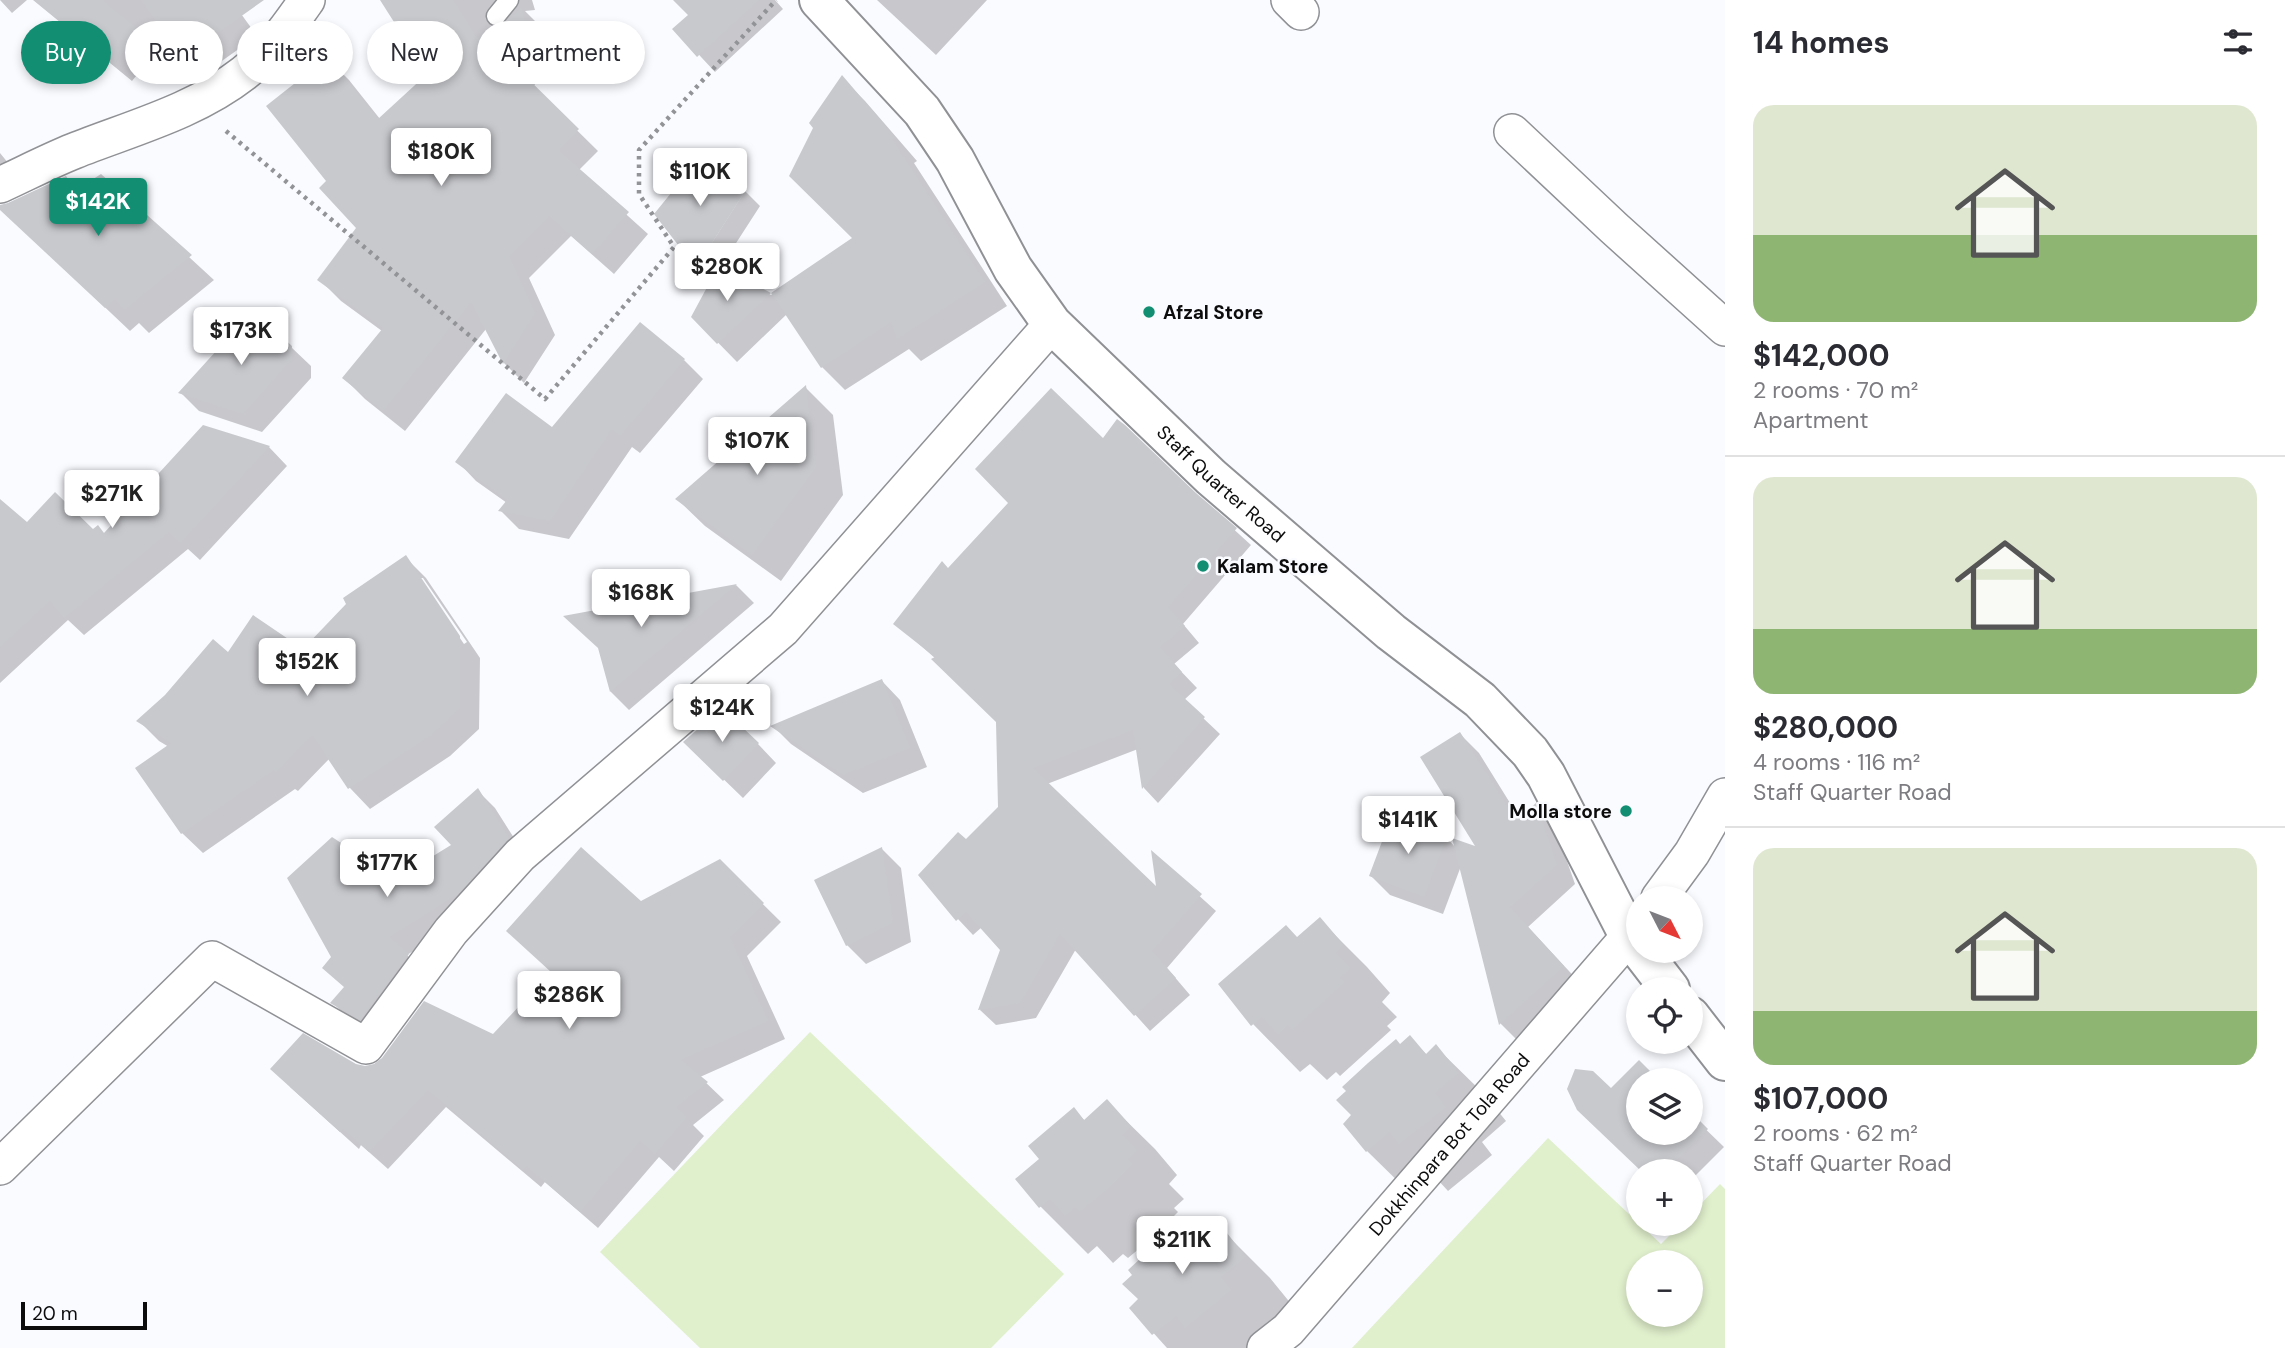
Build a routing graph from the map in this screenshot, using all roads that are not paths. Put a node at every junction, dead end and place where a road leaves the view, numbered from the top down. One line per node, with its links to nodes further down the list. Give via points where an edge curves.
1 (307, 0): 6 (street, via 277,43 246,73 210,97)
2 (509, 0): 4 (lane)
3 (819, 0): 7 (street, Staff Quarter Road, via 922,111 955,160 1013,269)
4 (496, 16)
5 (1512, 132): 8 (street)
6 (0, 185)
7 (1052, 324): 11 (street, Staff Quarter Road, via 1211,477 1507,726 1545,775); 15 (street, via 783,629 520,855 451,930 366,1046 212,960)
8 (1725, 328)
9 (1725, 796): 10 (street)
10 (1668, 886)
11 (1626, 923)
12 (1626, 952): 16 (street, Dokkhinpara Bot Tola Road, via 1289,1330)
13 (1703, 1033): 14 (street)
14 (1725, 1061)
15 (0, 1167)
16 (1265, 1348)

